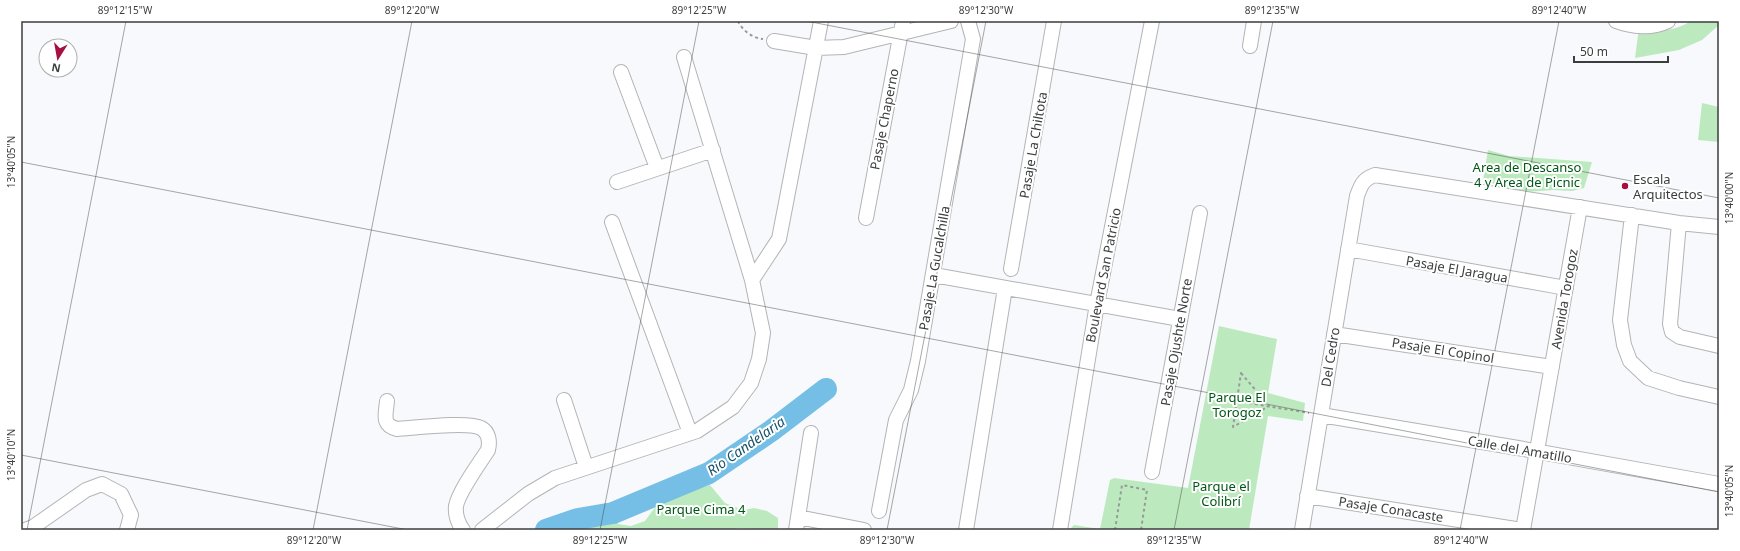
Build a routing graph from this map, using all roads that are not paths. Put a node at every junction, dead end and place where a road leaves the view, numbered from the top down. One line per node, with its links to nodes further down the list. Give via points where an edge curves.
1 (822, 21): 12 (street)
2 (952, 21): 9 (street)
3 (968, 21): 27 (street, Pasaje La Gucalchilla, via 973,39)
4 (1054, 21): 26 (street, Pasaje La Chiltota)
5 (1152, 21): 31 (street, Boulevard San Patricio)
6 (1254, 21): 11 (street)
7 (1616, 21): 8 (street, via 1643,26)
8 (1668, 21)
9 (901, 27): 12 (street, via 844,47); 21 (street, Pasaje Chaperno)
10 (774, 41): 12 (street)
11 (1250, 46)
12 (816, 48): 28 (street, via 779,239)
13 (684, 57): 15 (street)
14 (621, 72): 16 (street)
15 (712, 150): 16 (street); 28 (street)
16 (657, 168): 17 (street)
17 (617, 182)
18 (1580, 207): 20 (street); 25 (street, Del Cedro, via 1375,175 1367,178 1361,185); 30 (street, Avenida Torogoz)
19 (1200, 213): 32 (street, Pasaje Ojushte Norte)
20 (1632, 215): 23 (street); 36 (street, via 1620,320 1624,345 1630,361 1648,378)
21 (866, 218)
22 (612, 222): 40 (street)
23 (1679, 223): 24 (street); 34 (street, via 1670,324 1672,332 1680,337)
24 (1719, 227)
25 (1348, 249): 30 (street, Pasaje El Jaragua); 33 (street, Del Cedro)
26 (1011, 269)
27 (934, 275): 29 (street); 47 (street, Pasaje La Gucalchilla, via 911,390 896,420)
28 (752, 280): 40 (street, via 763,332 759,359 750,383 733,406 697,431)
29 (1005, 288): 31 (street); 54 (street)
30 (1566, 288): 35 (street, Avenida Torogoz)
31 (1097, 304): 32 (street); 55 (street, Boulevard San Patricio)
32 (1180, 319): 44 (street, Pasaje Ojushte Norte)
33 (1334, 334): 35 (street, Pasaje El Copinol); 39 (street, Del Cedro)
34 (1719, 346)
35 (1552, 367): 42 (street, Avenida Torogoz)
36 (1719, 397)
37 (564, 400): 43 (street)
38 (387, 401): 51 (street, via 385,418 390,428 467,425 481,428 488,435 488,450 456,507)
39 (1320, 415): 42 (street, Calle del Amatillo); 46 (street, Del Cedro)
40 (690, 433): 43 (street)
41 (812, 433): 48 (street)
42 (1537, 451): 45 (street, Calle del Amatillo); 57 (street, Avenida Torogoz)
43 (586, 467): 52 (street, via 555,478 528,494)
44 (1152, 472)
45 (1719, 484)
46 (1307, 496): 56 (street, Del Cedro); 57 (street, Pasaje Conacaste)
47 (879, 511)
48 (797, 524): 53 (street)
49 (25, 530): 50 (street, via 86,490 102,484 120,494 131,515)
50 (127, 530)
51 (462, 530)
52 (482, 530)
53 (864, 530)
54 (966, 530)
55 (1060, 530)
56 (1302, 530)
57 (1523, 530)

